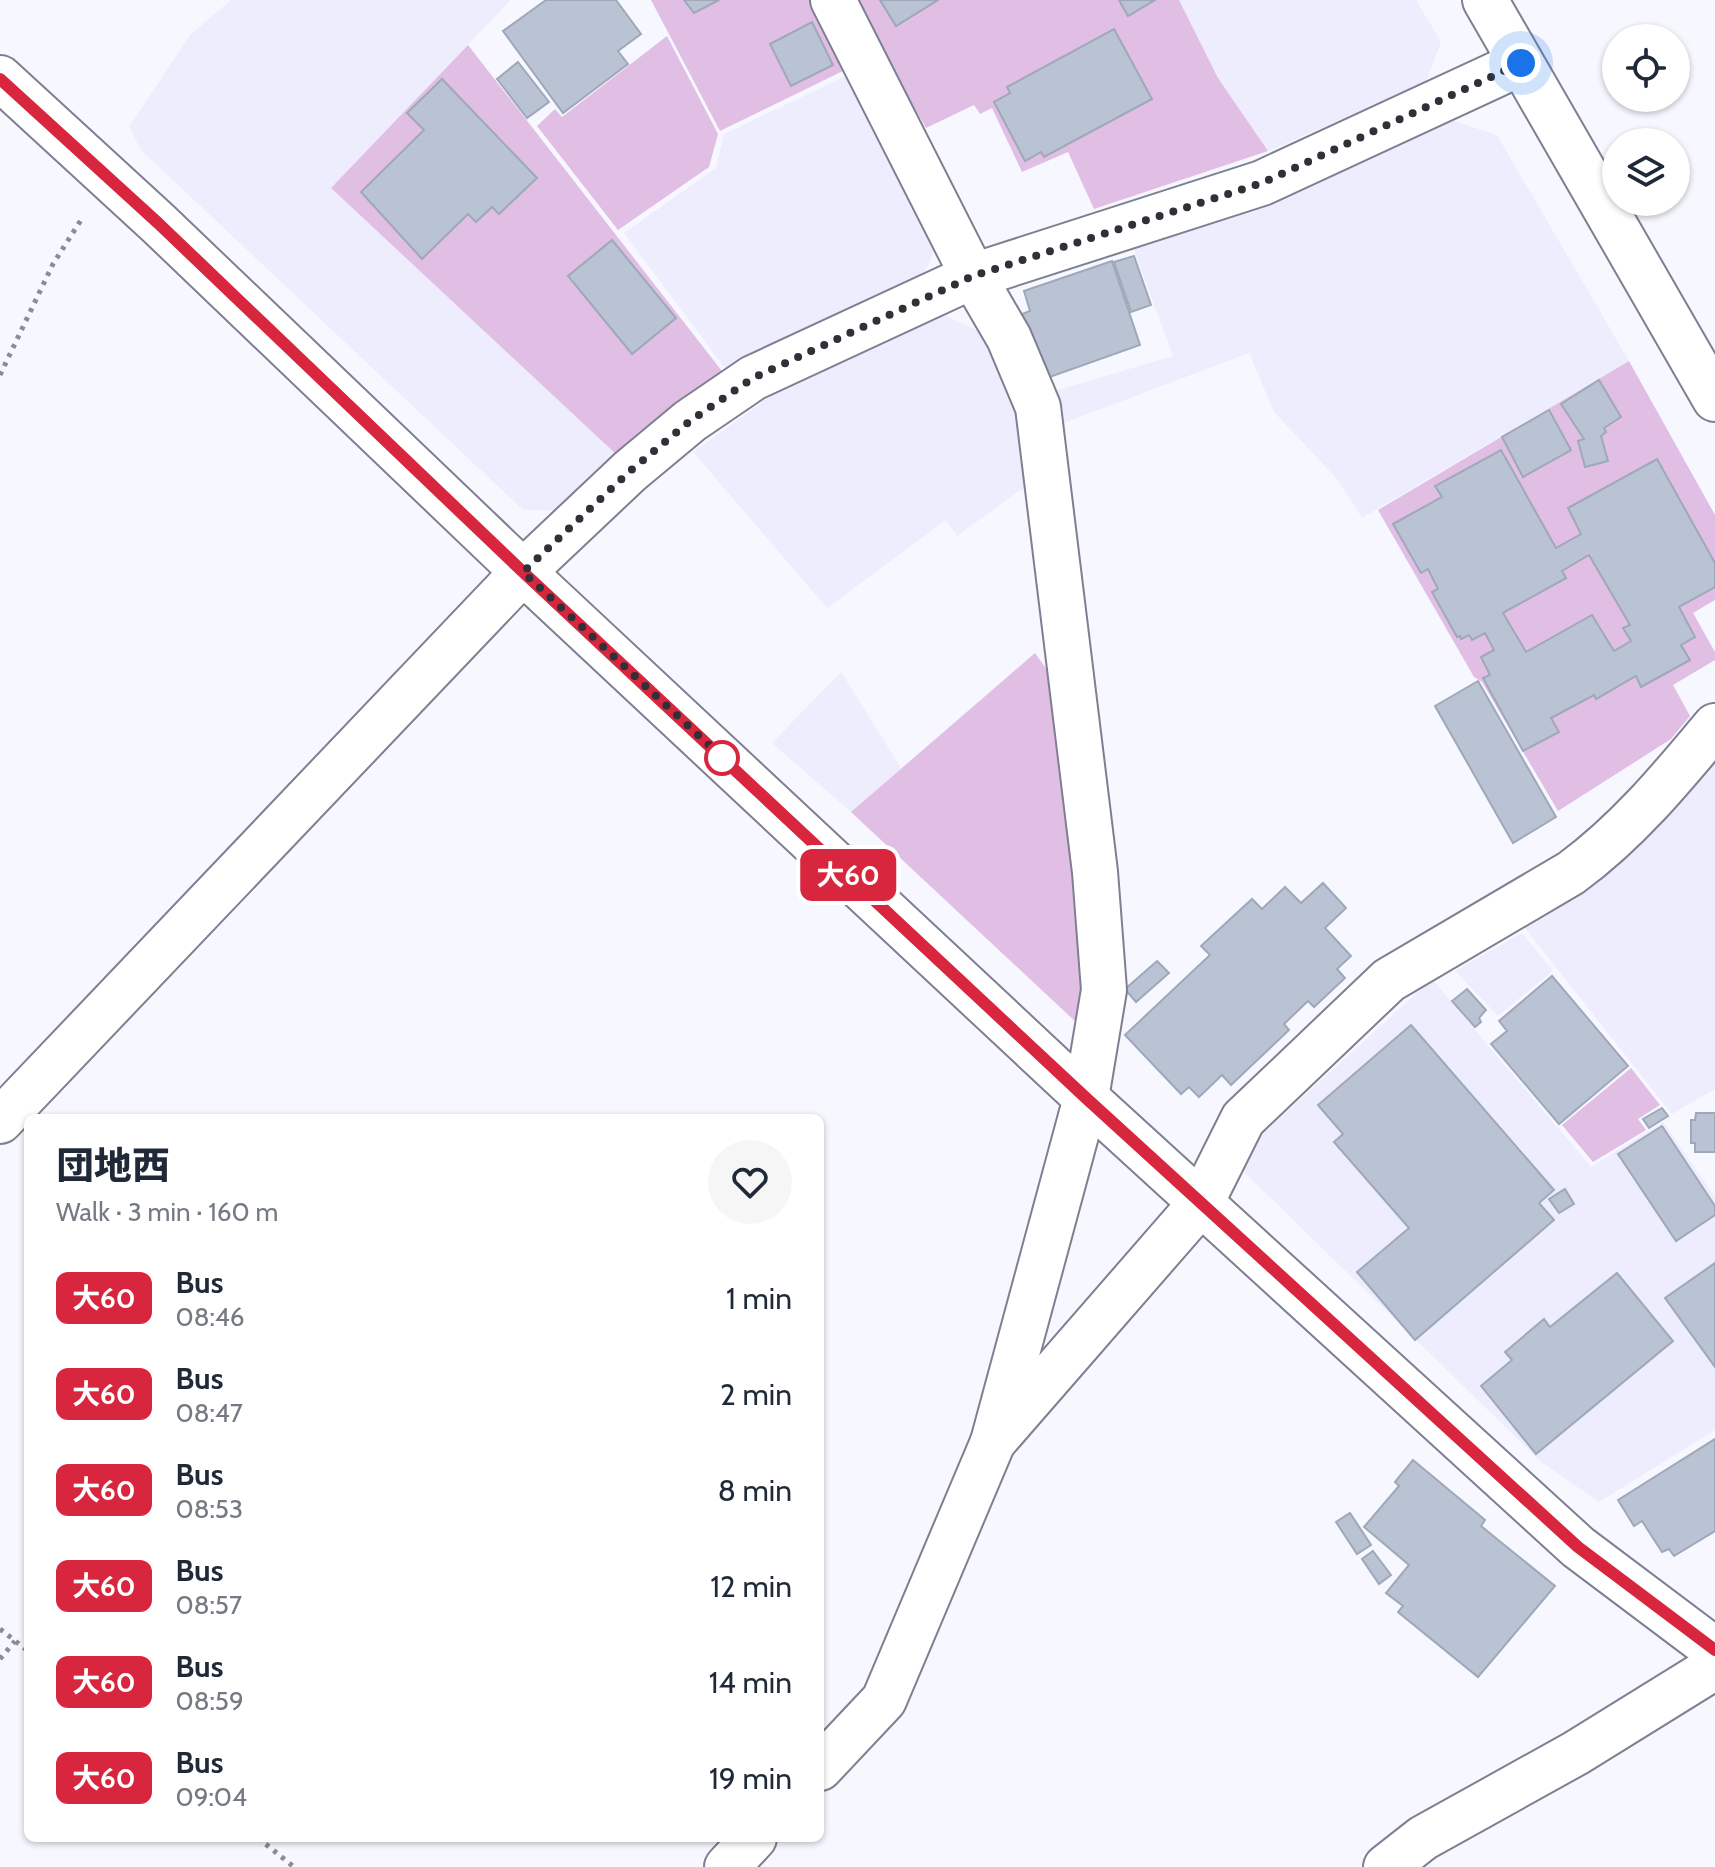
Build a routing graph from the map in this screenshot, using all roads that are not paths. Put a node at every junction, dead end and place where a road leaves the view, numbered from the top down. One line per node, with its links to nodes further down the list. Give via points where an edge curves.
1 (833, 0): 5 (street)
2 (1485, 0): 3 (street)
3 (1521, 63): 5 (street, via 1262,183); 6 (street)
4 (0, 78): 7 (street)
5 (973, 276): 7 (street, via 753,378 642,461); 9 (street, via 1009,338 1038,407 1095,872 1104,990)
6 (1715, 399)
7 (523, 572): 9 (street); 10 (street)
8 (1715, 726): 11 (street, via 1598,853 1389,980 1243,1119)
9 (1086, 1098): 11 (street); 12 (street)
10 (0, 1121)
11 (1201, 1203): 12 (street); 13 (street, via 1578,1547)
12 (993, 1442): 15 (street, via 884,1700)
13 (1715, 1650)
14 (1715, 1667): 18 (street, via 1423,1838)
15 (824, 1764)
16 (750, 1842): 17 (street)
17 (727, 1867)
18 (1386, 1867)

